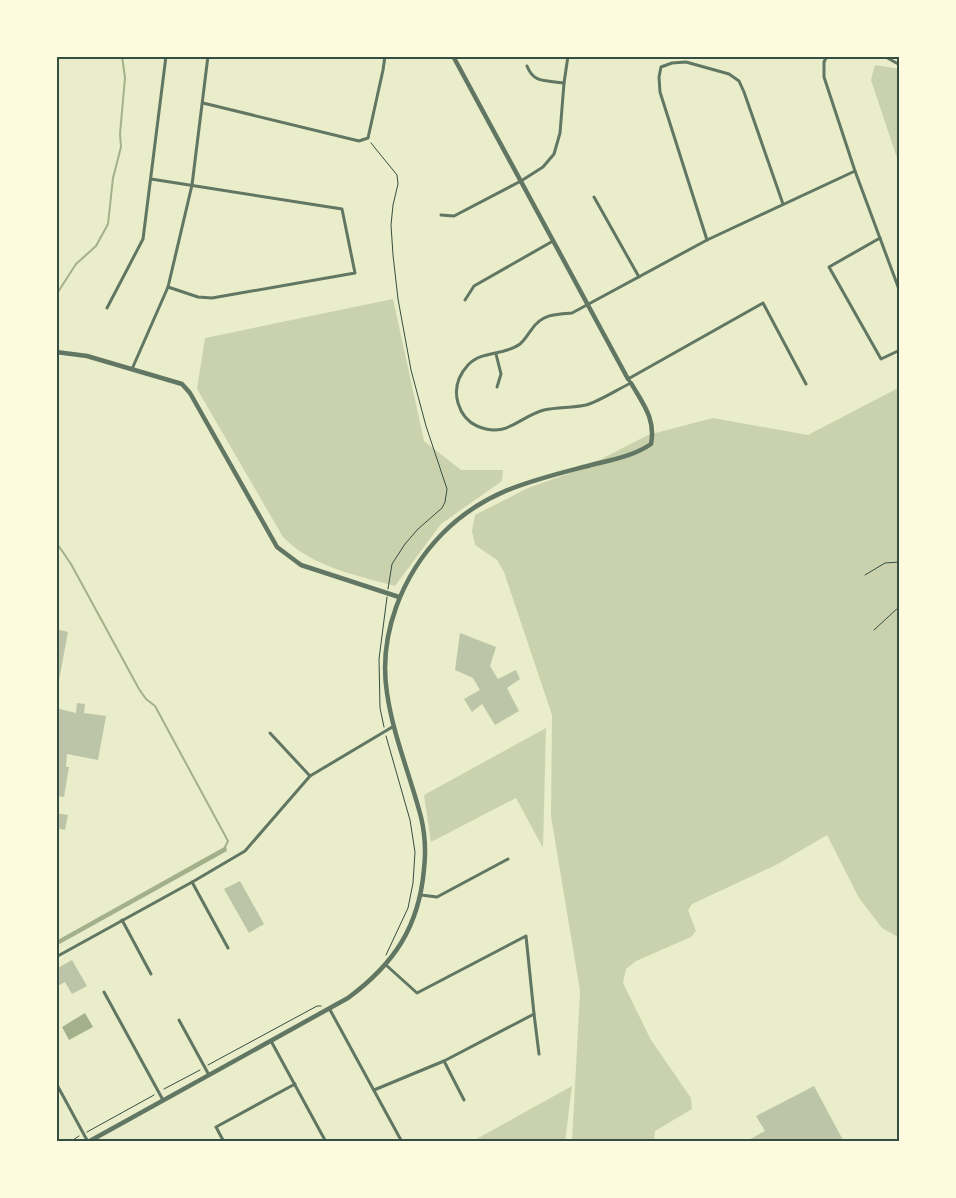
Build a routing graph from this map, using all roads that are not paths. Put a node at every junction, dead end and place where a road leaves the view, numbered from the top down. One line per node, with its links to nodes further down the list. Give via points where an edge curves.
1 (166, 56): 13 (street)
2 (208, 56): 11 (street)
3 (385, 56): 11 (street, via 368,138 359,141)
4 (453, 56): 14 (street)
5 (568, 56): 10 (street)
6 (826, 56): 12 (street, via 824,77)
7 (884, 56): 8 (street)
8 (900, 65)
9 (527, 66): 10 (street, via 531,76 537,79)
10 (564, 83): 14 (street, via 560,133 554,154 543,167)
11 (202, 104): 15 (street)
12 (855, 171): 17 (street); 19 (street)
13 (151, 179): 15 (street); 27 (street, via 143,238)
14 (521, 181): 18 (street, via 454,216); 21 (street)
15 (192, 185): 23 (street); 23 (street, via 342,209 355,273 212,298 198,297)
16 (594, 197): 22 (street)
17 (783, 204): 20 (street); 20 (street, via 739,81 729,74 686,62 672,62 661,67 660,92)
18 (441, 215)
19 (880, 238): 24 (street); 28 (street, via 829,267 881,360)
20 (707, 240): 22 (street)
21 (554, 241): 25 (street, via 474,286); 26 (street)
22 (639, 276): 26 (street)
23 (168, 286): 31 (street)
24 (900, 292)
25 (465, 300)
26 (588, 304): 30 (street, via 572,313 543,318 521,343); 32 (street)
27 (108, 308)
28 (900, 350)
29 (56, 352): 31 (street, via 87,356)
30 (496, 354): 32 (street, via 487,354 468,364 457,385 458,403 466,418 488,430 501,431 546,410 588,404); 34 (street, via 502,374)
31 (132, 370): 35 (street, via 182,384 277,547 289,558 301,566)
32 (630, 381): 33 (street, via 763,303); 35 (street, via 651,419 654,433 651,444 643,450 610,460 525,482 469,510 442,534 411,573)
33 (806, 384)
34 (497, 387)
35 (399, 597): 36 (street, via 385,656 387,692)
36 (394, 726): 38 (street); 41 (street, via 422,819 426,849)
37 (270, 733): 38 (street)
38 (310, 776): 40 (street, via 245,851)
39 (508, 859): 41 (street, via 437,897)
40 (192, 882): 42 (street); 43 (street)
41 (422, 895): 45 (street, via 401,945)
42 (122, 920): 44 (street); 46 (street)
43 (228, 948)
44 (56, 957)
45 (386, 965): 48 (street, via 368,983); 49 (street, via 418,993 526,936)
46 (152, 974)
47 (104, 992): 58 (street)
48 (329, 1008): 51 (street); 57 (street)
49 (534, 1014): 52 (street); 53 (street)
50 (179, 1020): 54 (street)
51 (271, 1041): 54 (street); 56 (street)
52 (539, 1054)
53 (444, 1061): 57 (street); 59 (street)
54 (210, 1075): 58 (street)
55 (56, 1083): 60 (street)
56 (295, 1084): 61 (street, via 216,1127); 62 (street)
57 (374, 1090): 63 (street)
58 (163, 1100): 60 (street)
59 (464, 1100)
60 (88, 1142)
61 (224, 1142)
62 (326, 1142)
63 (402, 1142)

